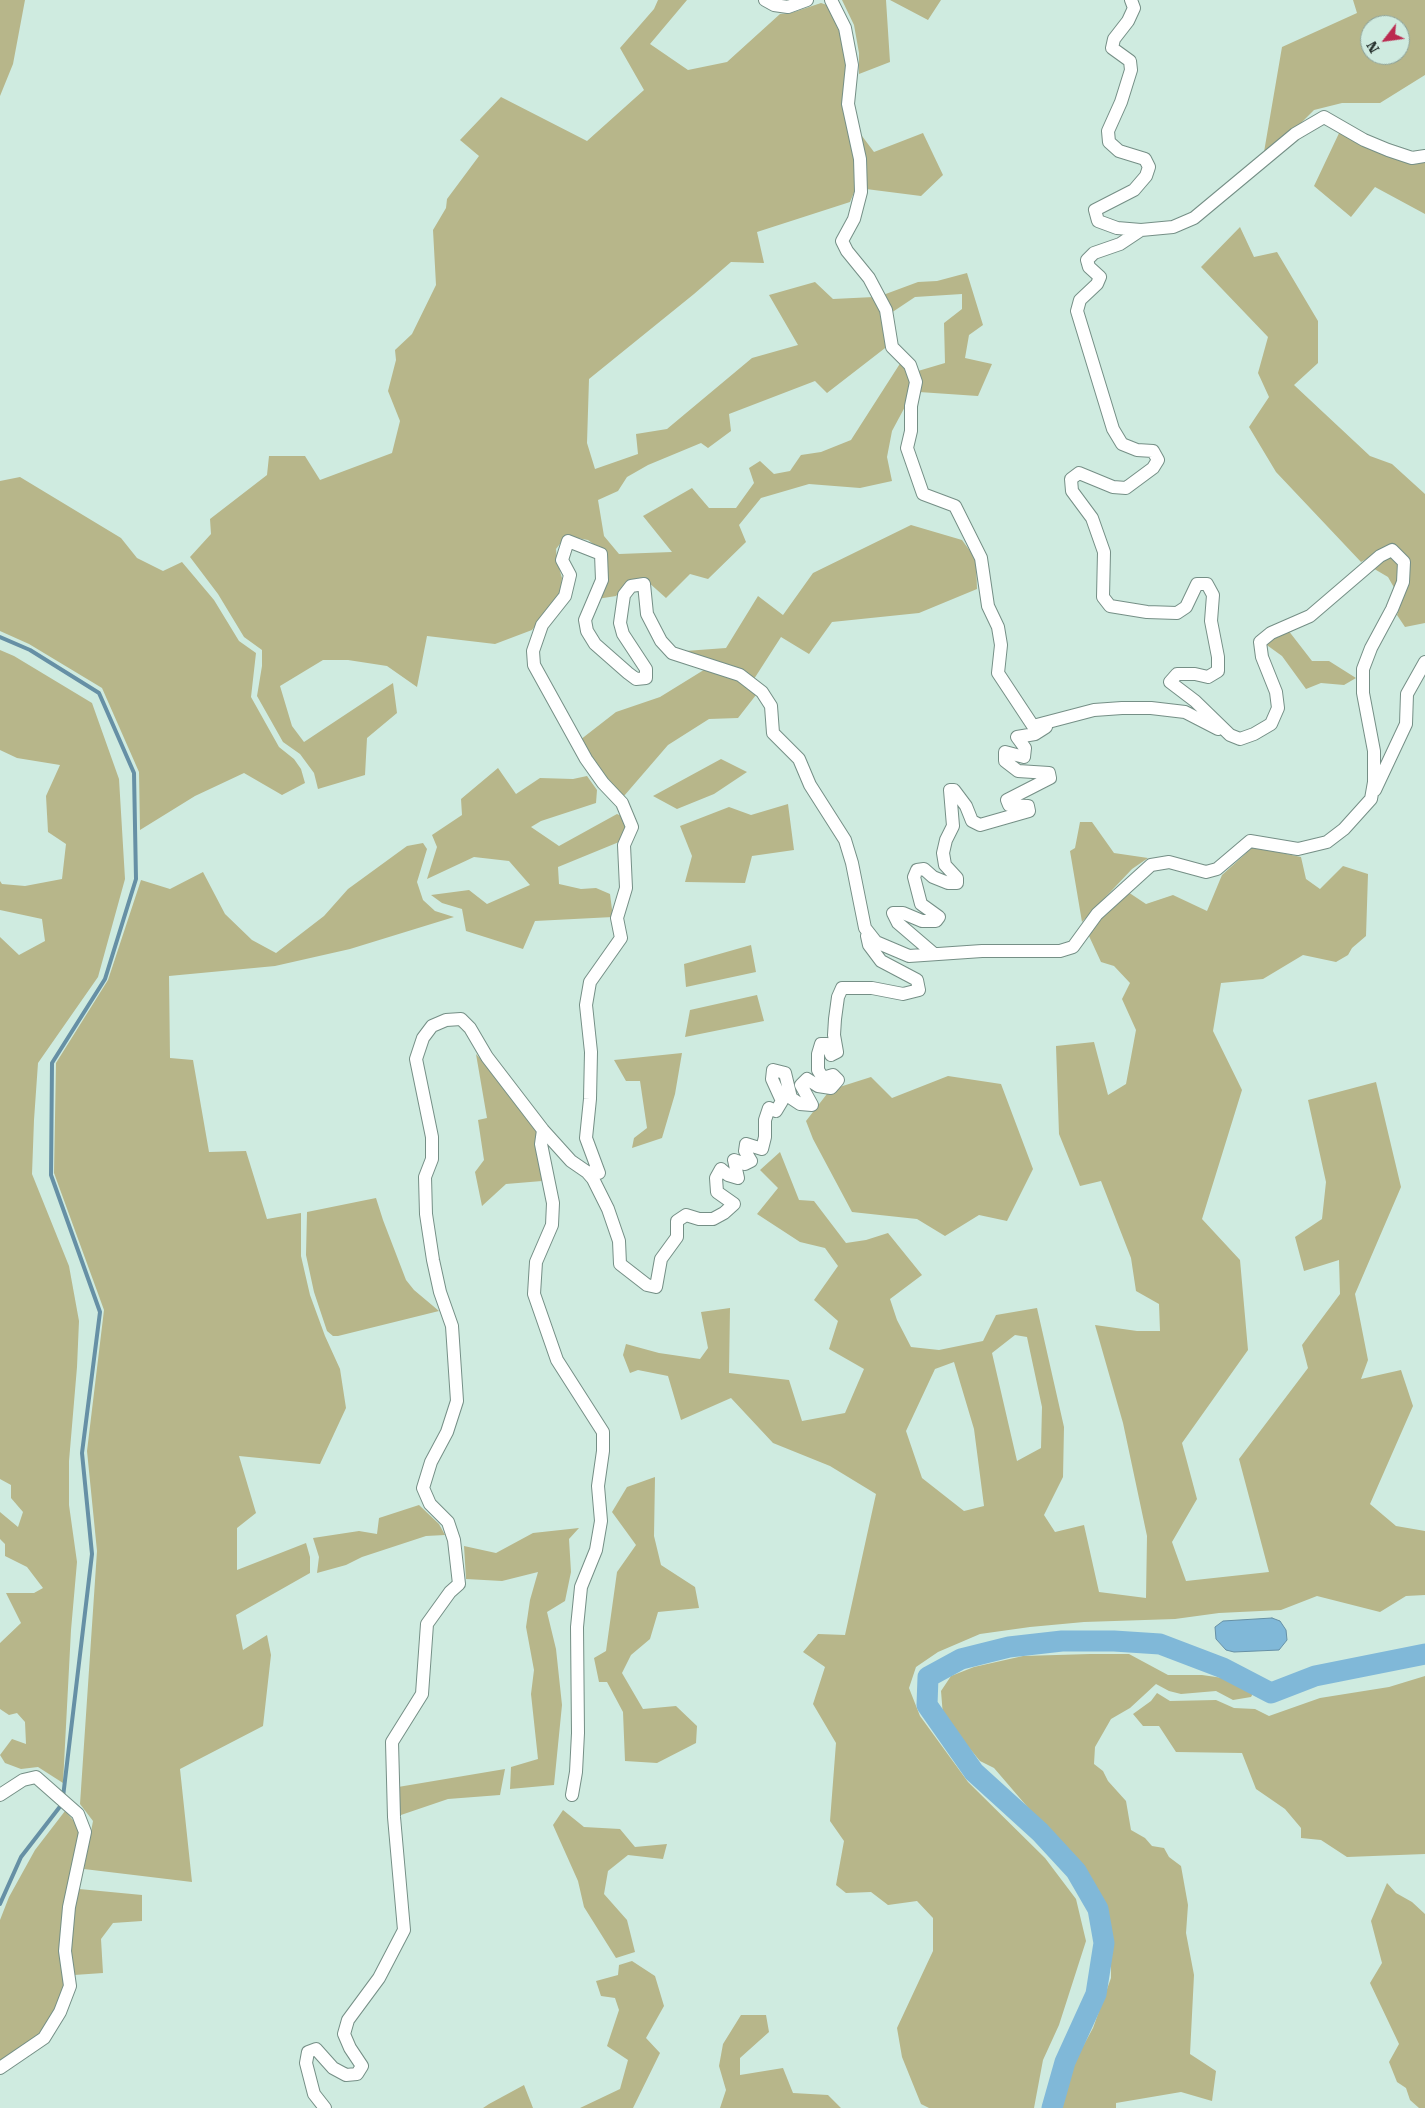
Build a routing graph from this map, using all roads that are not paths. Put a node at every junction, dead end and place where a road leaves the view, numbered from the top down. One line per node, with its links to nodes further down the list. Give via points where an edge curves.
1 (765, 0): 2 (street, via 774,6 788,7)
2 (807, 0)
3 (831, 0): 8 (street, via 845,28 852,65 848,104 860,160 861,192 854,219 842,241 869,278 886,310 892,347 910,365 916,382 910,406 911,431 907,448 923,494 955,506 981,558 988,606 998,627 1001,645 998,672 1033,726)
4 (1131, 0): 6 (street, via 1134,8 1114,39 1112,48 1130,61 1131,70 1108,131 1109,142 1119,151 1145,158 1149,167 1134,190 1095,210 1098,221 1117,228)
5 (1425, 156): 6 (street, via 1412,158 1388,150 1324,117 1295,134 1194,218 1173,227)
6 (1141, 230): 9 (street, via 1087,260 1100,277 1080,300 1077,311 1113,429 1122,444 1137,450 1153,451 1158,460 1153,468 1126,488 1113,487 1079,473 1071,479 1072,491 1092,518 1104,552 1104,597 1110,606 1177,613 1186,607 1197,584 1207,584 1213,595 1211,621 1218,670 1208,677 1177,674 1170,682)
7 (1425, 662): 10 (street, via 1407,694 1406,724)
8 (1054, 721): 9 (street, via 1094,710 1150,708 1185,712); 12 (street, via 1035,734 1017,737 1025,748 1024,757 1005,752 1005,761 1018,770 1049,773 1050,778 1007,800 1009,805 1028,806 1029,811 980,825 972,820 954,790 950,790 953,826 943,853 945,865 957,878 957,883 933,877 924,869 917,870 914,877 921,904 939,917 936,921 922,920 893,913 898,923)
9 (1230, 735): 10 (street, via 1240,739 1254,734 1271,724 1278,708 1260,642 1310,616 1380,556 1392,550 1404,562 1403,582 1363,669 1363,693 1374,751)
10 (1371, 799): 12 (street, via 1328,842 1298,849 1250,841 1218,869 1206,872 1169,862 1151,865 1097,914 1072,947 1042,953)
11 (865, 928): 12 (street, via 876,942 891,950 909,956); 14 (street, via 869,945 881,961 917,980 919,990 903,994 872,988 842,988 835,1019 837,1052 831,1055 827,1044 821,1044 818,1054 818,1070 823,1078 833,1075 838,1080 831,1088 818,1086 807,1079 801,1085 812,1105 800,1104 791,1098 785,1073 773,1070 772,1079 782,1101 776,1111 769,1108 762,1149 746,1144 744,1151 751,1162 745,1164 734,1160 738,1178 721,1169 716,1178 717,1192 734,1204 713,1219 686,1215 677,1221 677,1237 661,1260 656,1287 647,1286 620,1264 618,1241 608,1209); 14 (street, via 845,840 810,785 799,759 773,733 771,706 762,692 740,675 672,653 661,641 647,614 644,584 631,586 624,595 620,622 623,634 646,669 646,678 636,679 628,673 586,632 585,620 602,580 601,554 568,541 562,560 570,575 565,596 542,625 533,650 534,665 586,759 622,803 632,826 624,845 626,888 616,918 622,938 590,982 586,1004 591,1052 586,1138 598,1173)
12 (933, 953)
13 (543, 1130): 14 (street, via 571,1161); 16 (street, via 541,1144 553,1202 552,1225 536,1262 534,1294 557,1360 603,1432 598,1486 601,1521 596,1550 581,1587 577,1627 578,1733); 18 (street, via 461,1018 432,1026 423,1038 416,1059 432,1137 432,1158 425,1177 426,1214 440,1292 452,1326 458,1401 423,1488 430,1504 448,1522 454,1540 459,1584 427,1624 422,1694 392,1742 404,1930 379,1978 348,2020 344,2034 362,2066 357,2074 346,2074 333,2068 316,2050 308,2052 306,2064 314,2094)
14 (587, 1172)
15 (0, 1795): 17 (street, via 23,1780 36,1777 78,1814 85,1832 69,1907 65,1951 70,1986 60,2012 44,2038)
16 (572, 1795)
17 (0, 2068)
18 (325, 2108)

